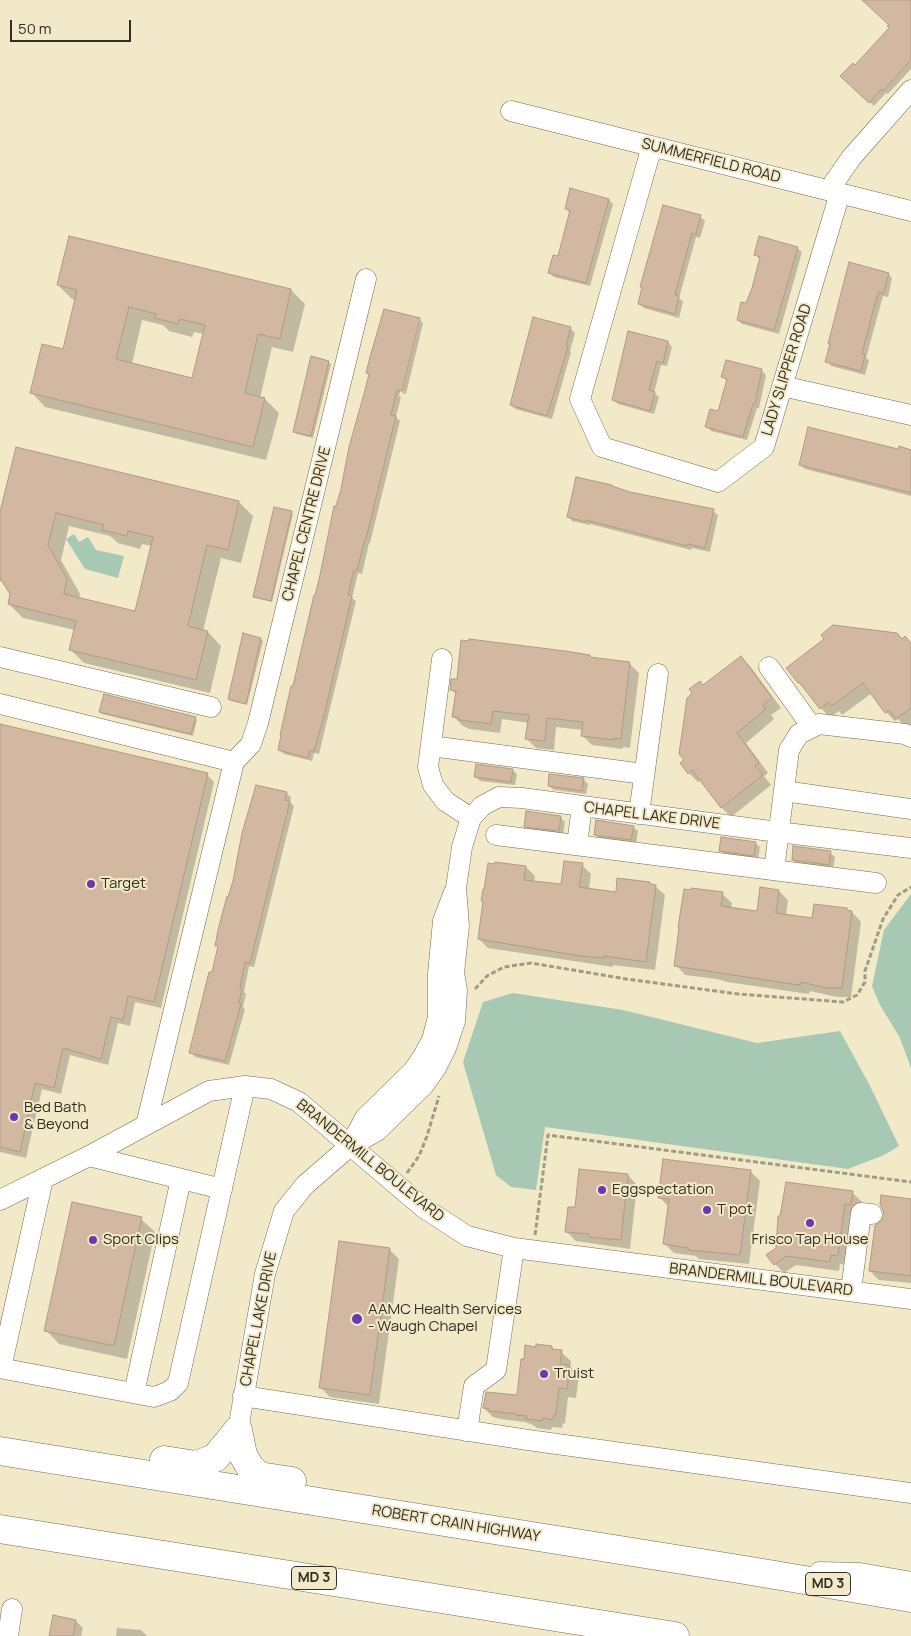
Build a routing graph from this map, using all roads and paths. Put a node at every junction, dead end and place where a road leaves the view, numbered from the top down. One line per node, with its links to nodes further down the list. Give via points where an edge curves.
1 (911, 90): 4 (street, LADY SLIPPER ROAD, via 851,158)
2 (511, 111): 3 (street, SUMMERFIELD ROAD)
3 (652, 146): 4 (street, SUMMERFIELD ROAD); 7 (street, LADY SLIPPER ROAD, via 580,399 602,447 718,482 764,448)
4 (835, 192): 5 (street, SUMMERFIELD ROAD); 7 (street, LADY SLIPPER ROAD)
5 (911, 210)
6 (366, 279): 18 (street, CHAPEL CENTRE DRIVE, via 258,723 251,744)
7 (782, 386): 8 (street)
8 (911, 415)
9 (0, 657): 14 (street)
10 (442, 659): 17 (street)
11 (769, 668): 15 (street)
12 (658, 674): 19 (street)
13 (0, 704): 18 (street)
14 (211, 707)
15 (812, 727): 16 (street, via 819,724); 20 (street, via 800,734 789,750)
16 (909, 733)
17 (431, 746): 19 (street); 24 (street, via 428,767 433,785 445,801)
18 (234, 762): 35 (street)
19 (644, 774): 23 (street)
20 (784, 791): 22 (street); 25 (street)
21 (582, 807): 23 (street, CHAPEL LAKE DRIVE); 24 (street, CHAPEL LAKE DRIVE, via 498,797 482,806); 27 (street)
22 (911, 809)
23 (639, 814): 25 (street, CHAPEL LAKE DRIVE)
24 (471, 818): 36 (street, CHAPEL LAKE DRIVE, via 462,847 456,888 459,926 454,973 457,990 455,1021 446,1048 424,1085 377,1131)
25 (778, 832): 28 (street, CHAPEL LAKE DRIVE); 29 (street)
26 (496, 835): 27 (street)
27 (577, 844): 29 (street)
28 (911, 848)
29 (774, 870): 30 (street)
30 (876, 883)
31 (911, 887): 32 (path, via 898,895 884,919 865,971 865,982 857,995 843,1002 738,994 530,963 504,967 487,976 475,988)
32 (473, 997)
33 (245, 1086): 35 (street, BRANDERMILL BOULEVARD, via 209,1091); 36 (street, BRANDERMILL BOULEVARD, via 271,1090 298,1102); 42 (street)
34 (439, 1094): 40 (path, via 419,1156)
35 (146, 1125): 37 (street, BRANDERMILL BOULEVARD)
36 (350, 1146): 45 (street, BRANDERMILL BOULEVARD, via 424,1208 467,1236); 50 (street, CHAPEL LAKE DRIVE, via 305,1185 284,1211 265,1274)
37 (88, 1156): 38 (street, BRANDERMILL BOULEVARD); 39 (street)
38 (43, 1179): 43 (street, BRANDERMILL BOULEVARD); 48 (street)
39 (181, 1179): 42 (street); 49 (street)
40 (403, 1179)
41 (911, 1182): 45 (path, via 548,1136 535,1236)
42 (222, 1189): 49 (street, via 178,1383 164,1395 154,1397)
43 (0, 1200)
44 (872, 1214): 46 (street, via 860,1213)
45 (520, 1241): 46 (street, BRANDERMILL BOULEVARD); 52 (street, via 496,1370 474,1386)
46 (851, 1291): 47 (street, BRANDERMILL BOULEVARD)
47 (911, 1299)
48 (0, 1368): 49 (street)
49 (134, 1393)
50 (243, 1396): 51 (street, CHAPEL LAKE DRIVE); 52 (street)
51 (238, 1430): 53 (highway, via 215,1458 196,1465 115,1452); 56 (highway, via 243,1455 259,1476 473,1509)
52 (467, 1431): 54 (street)
53 (0, 1449): 56 (highway, ROBERT CRAIN HIGHWAY / MD 3)
54 (911, 1493)
55 (0, 1528): 61 (highway, MD 3)
56 (578, 1544): 57 (highway, ROBERT CRAIN HIGHWAY / MD 3)
57 (745, 1570): 58 (street, via 860,1574); 59 (highway, ROBERT CRAIN HIGHWAY / MD 3)
58 (911, 1582)
59 (911, 1598)
60 (12, 1609): 62 (street)
61 (606, 1630): 63 (highway, MD 3)
62 (8, 1636)
63 (675, 1636)

